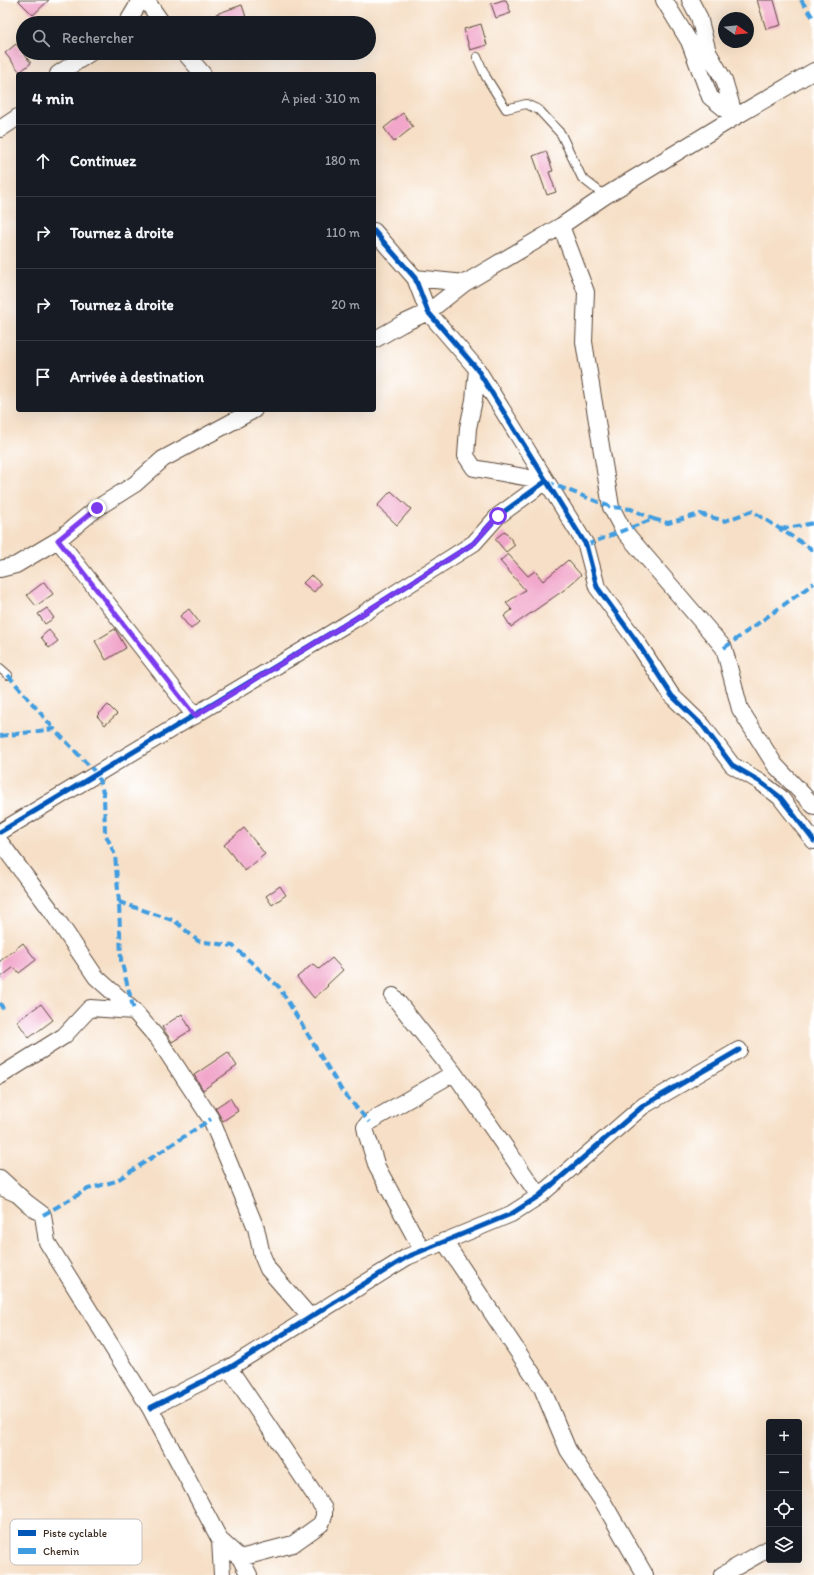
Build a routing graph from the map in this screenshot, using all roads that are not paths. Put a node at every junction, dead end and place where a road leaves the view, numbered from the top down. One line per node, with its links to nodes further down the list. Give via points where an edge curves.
1 (139, 0): 5 (street)
2 (146, 0): 6 (street)
3 (664, 0): 13 (street, via 689,41 710,97)
4 (690, 0): 13 (street, via 699,17 708,52 724,80)
5 (131, 16)
6 (157, 16)
7 (477, 57): 16 (lane, via 506,109 526,104 539,110 561,134 582,178)
8 (79, 60): 11 (street)
9 (191, 60): 12 (street)
10 (814, 71): 13 (street)
11 (61, 72)
12 (201, 72)
13 (735, 116): 16 (street)
14 (16, 118): 15 (street)
15 (0, 129)
16 (605, 196): 17 (street)
17 (561, 226): 20 (street); 31 (street, via 586,292 584,342 611,507 623,530 724,648 740,709)
18 (376, 233): 19 (street)
19 (414, 278): 20 (street); 21 (street)
20 (465, 283): 21 (street)
21 (428, 312): 22 (street); 23 (street)
22 (376, 339)
23 (477, 369): 25 (street); 25 (street, via 466,456 474,468)
24 (250, 412): 26 (street, via 163,459 135,484 97,508)
25 (546, 481): 30 (street, via 498,516 474,543); 32 (street, via 586,545 597,587 672,696 703,726 732,765 759,781)
26 (58, 540): 27 (street, via 16,565); 30 (street)
27 (0, 569)
28 (0, 668): 29 (lane)
29 (8, 675)
30 (195, 716): 34 (street)
31 (775, 765): 32 (street); 33 (street)
32 (780, 798): 35 (street)
33 (814, 806)
34 (0, 832)
35 (814, 841)
36 (0, 842): 38 (street, via 96,977)
37 (393, 996): 40 (street)
38 (134, 1011): 41 (street, via 90,1008 64,1036); 46 (street, via 159,1040 211,1119 256,1228 268,1269)
39 (739, 1050): 43 (street, via 643,1106)
40 (454, 1073): 43 (street); 45 (street, via 365,1126 377,1167)
41 (0, 1076)
42 (0, 1188): 48 (street, via 43,1215 47,1242)
43 (539, 1196): 44 (street, via 511,1214)
44 (444, 1241): 45 (street); 54 (street, via 542,1388 568,1450 603,1502)
45 (422, 1250): 46 (street)
46 (310, 1317): 47 (street)
47 (229, 1368): 48 (street); 51 (street, via 324,1509 321,1524 294,1544)
48 (150, 1408): 49 (street)
49 (220, 1540): 51 (street); 52 (street)
50 (766, 1550): 55 (street)
51 (240, 1558): 53 (street)
52 (222, 1575)
53 (249, 1575)
54 (646, 1575)
55 (722, 1575)

